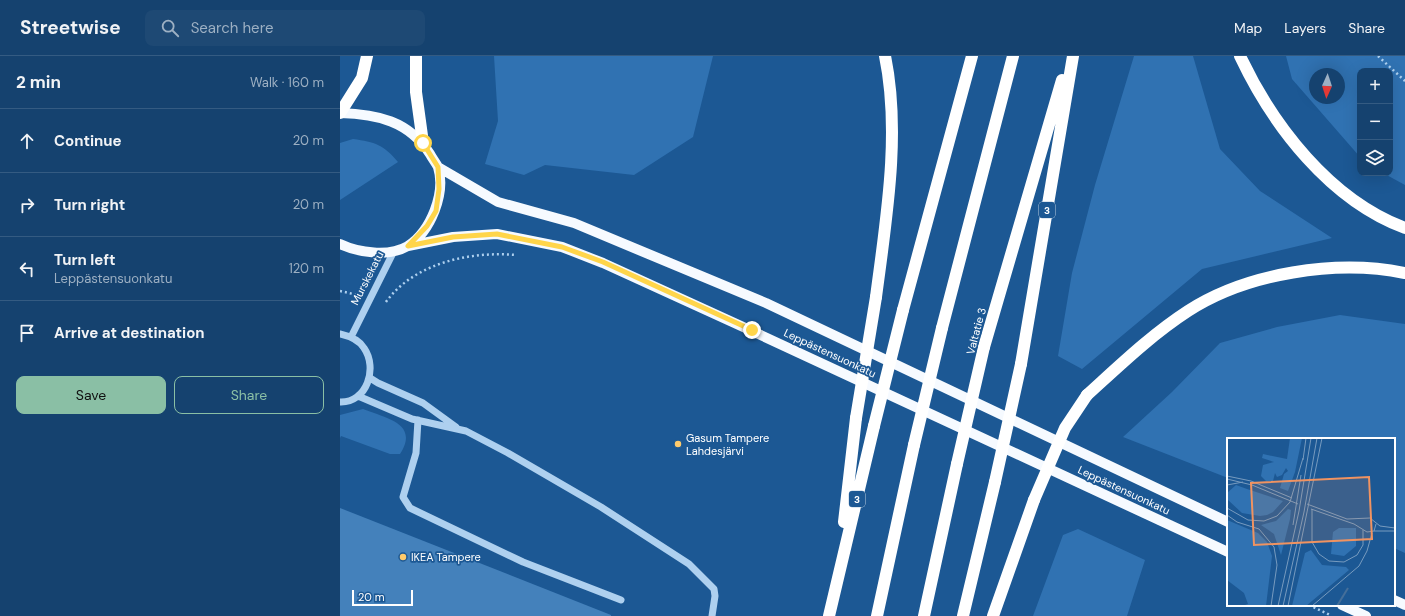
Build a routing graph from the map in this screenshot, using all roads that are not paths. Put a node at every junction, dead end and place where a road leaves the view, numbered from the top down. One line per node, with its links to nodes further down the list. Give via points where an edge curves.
1 (367, 56): 9 (highway, via 362,78)
2 (416, 56): 10 (highway, via 416,92)
3 (885, 56): 26 (highway, bridge, via 892,141 889,197 856,418)
4 (972, 56): 26 (highway, 3, bridge, via 903,310)
5 (1013, 56): 33 (highway, bridge, via 942,328)
6 (1069, 56): 34 (highway, Valtatie 3, bridge, via 984,347)
7 (1073, 56): 35 (highway, 3, bridge, via 1021,364)
8 (1240, 56): 12 (highway, via 1268,107 1306,158 1354,201)
9 (340, 113): 10 (main road, via 384,119 406,128)
10 (423, 143): 11 (main road)
11 (438, 167): 14 (main road, via 436,211 427,226); 24 (main road, Leppästensuonkatu, via 498,202 574,223 766,303)
12 (1405, 228)
13 (340, 244): 15 (main road, Leppästensuonkatu, via 351,249 375,253)
14 (408, 246): 15 (main road, Leppästensuonkatu); 25 (main road, Leppästensuonkatu, via 453,237 497,234 569,250 603,262)
15 (394, 250): 18 (street, Murskekatu, via 368,299)
16 (1405, 273): 36 (highway, bridge, via 1356,268 1309,270 1262,279 1222,293 1182,316 1138,349 1087,395 1065,428 1034,500)
17 (340, 334): 18 (street)
18 (352, 337): 19 (street, via 364,347 371,362)
19 (370, 378): 20 (street, via 366,388); 23 (street, via 423,403)
20 (358, 396): 21 (street); 22 (street)
21 (340, 402)
22 (418, 420): 23 (street); 27 (street, via 416,453 403,497 410,508 523,562)
23 (458, 428): 31 (street, via 508,453 601,507 689,564 714,589)
24 (1227, 522)
25 (1227, 552)
26 (839, 571): 32 (highway, 3)
27 (621, 600)
28 (1395, 600): 29 (main road)
29 (1405, 605)
30 (1344, 606): 37 (main road)
31 (712, 616)
32 (829, 616)
33 (877, 616)
34 (924, 616)
35 (963, 616)
36 (992, 616)
37 (1366, 616)

